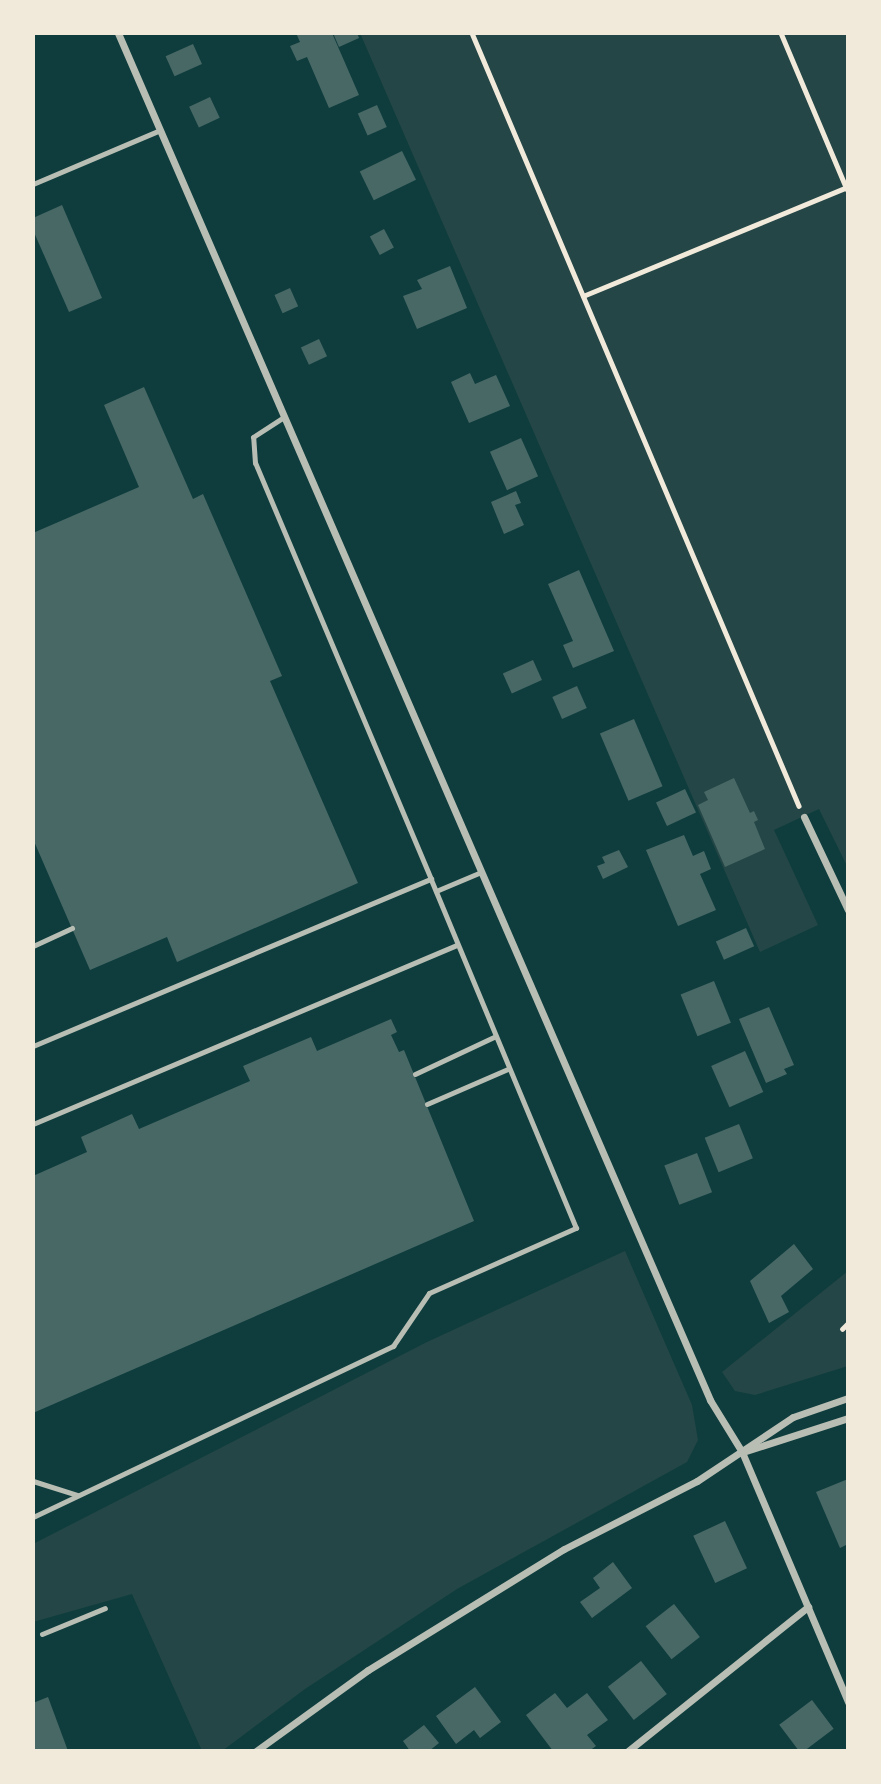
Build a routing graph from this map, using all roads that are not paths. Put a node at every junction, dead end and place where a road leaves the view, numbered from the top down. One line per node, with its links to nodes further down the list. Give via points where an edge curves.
1 (118, 33): 2 (street)
2 (160, 130): 3 (lane); 4 (street)
3 (33, 184)
4 (284, 416): 6 (street); 7 (lane, via 253,437 255,463)
5 (804, 817): 9 (street)
6 (481, 872): 8 (lane); 21 (street, via 710,1400)
7 (430, 879): 8 (lane); 14 (lane)
8 (436, 891): 11 (lane)
9 (848, 910)
10 (72, 928): 12 (lane)
11 (456, 945): 13 (lane); 18 (lane)
12 (33, 946)
13 (494, 1037): 15 (lane); 16 (lane)
14 (33, 1046)
15 (508, 1069): 17 (lane); 23 (lane, via 576,1228 429,1293 393,1346)
16 (415, 1074)
17 (427, 1104)
18 (33, 1124)
19 (848, 1398): 21 (street, via 793,1417)
20 (848, 1418): 21 (street)
21 (742, 1452): 25 (street); 31 (street, via 697,1481 564,1549 368,1670)
22 (33, 1481): 23 (lane)
23 (78, 1496): 24 (lane)
24 (33, 1517)
25 (808, 1607): 28 (street); 32 (street)
26 (105, 1608): 27 (lane)
27 (42, 1634)
28 (840, 1682): 29 (street); 30 (street)
29 (848, 1690)
30 (848, 1702)
31 (256, 1751)
32 (628, 1751)

